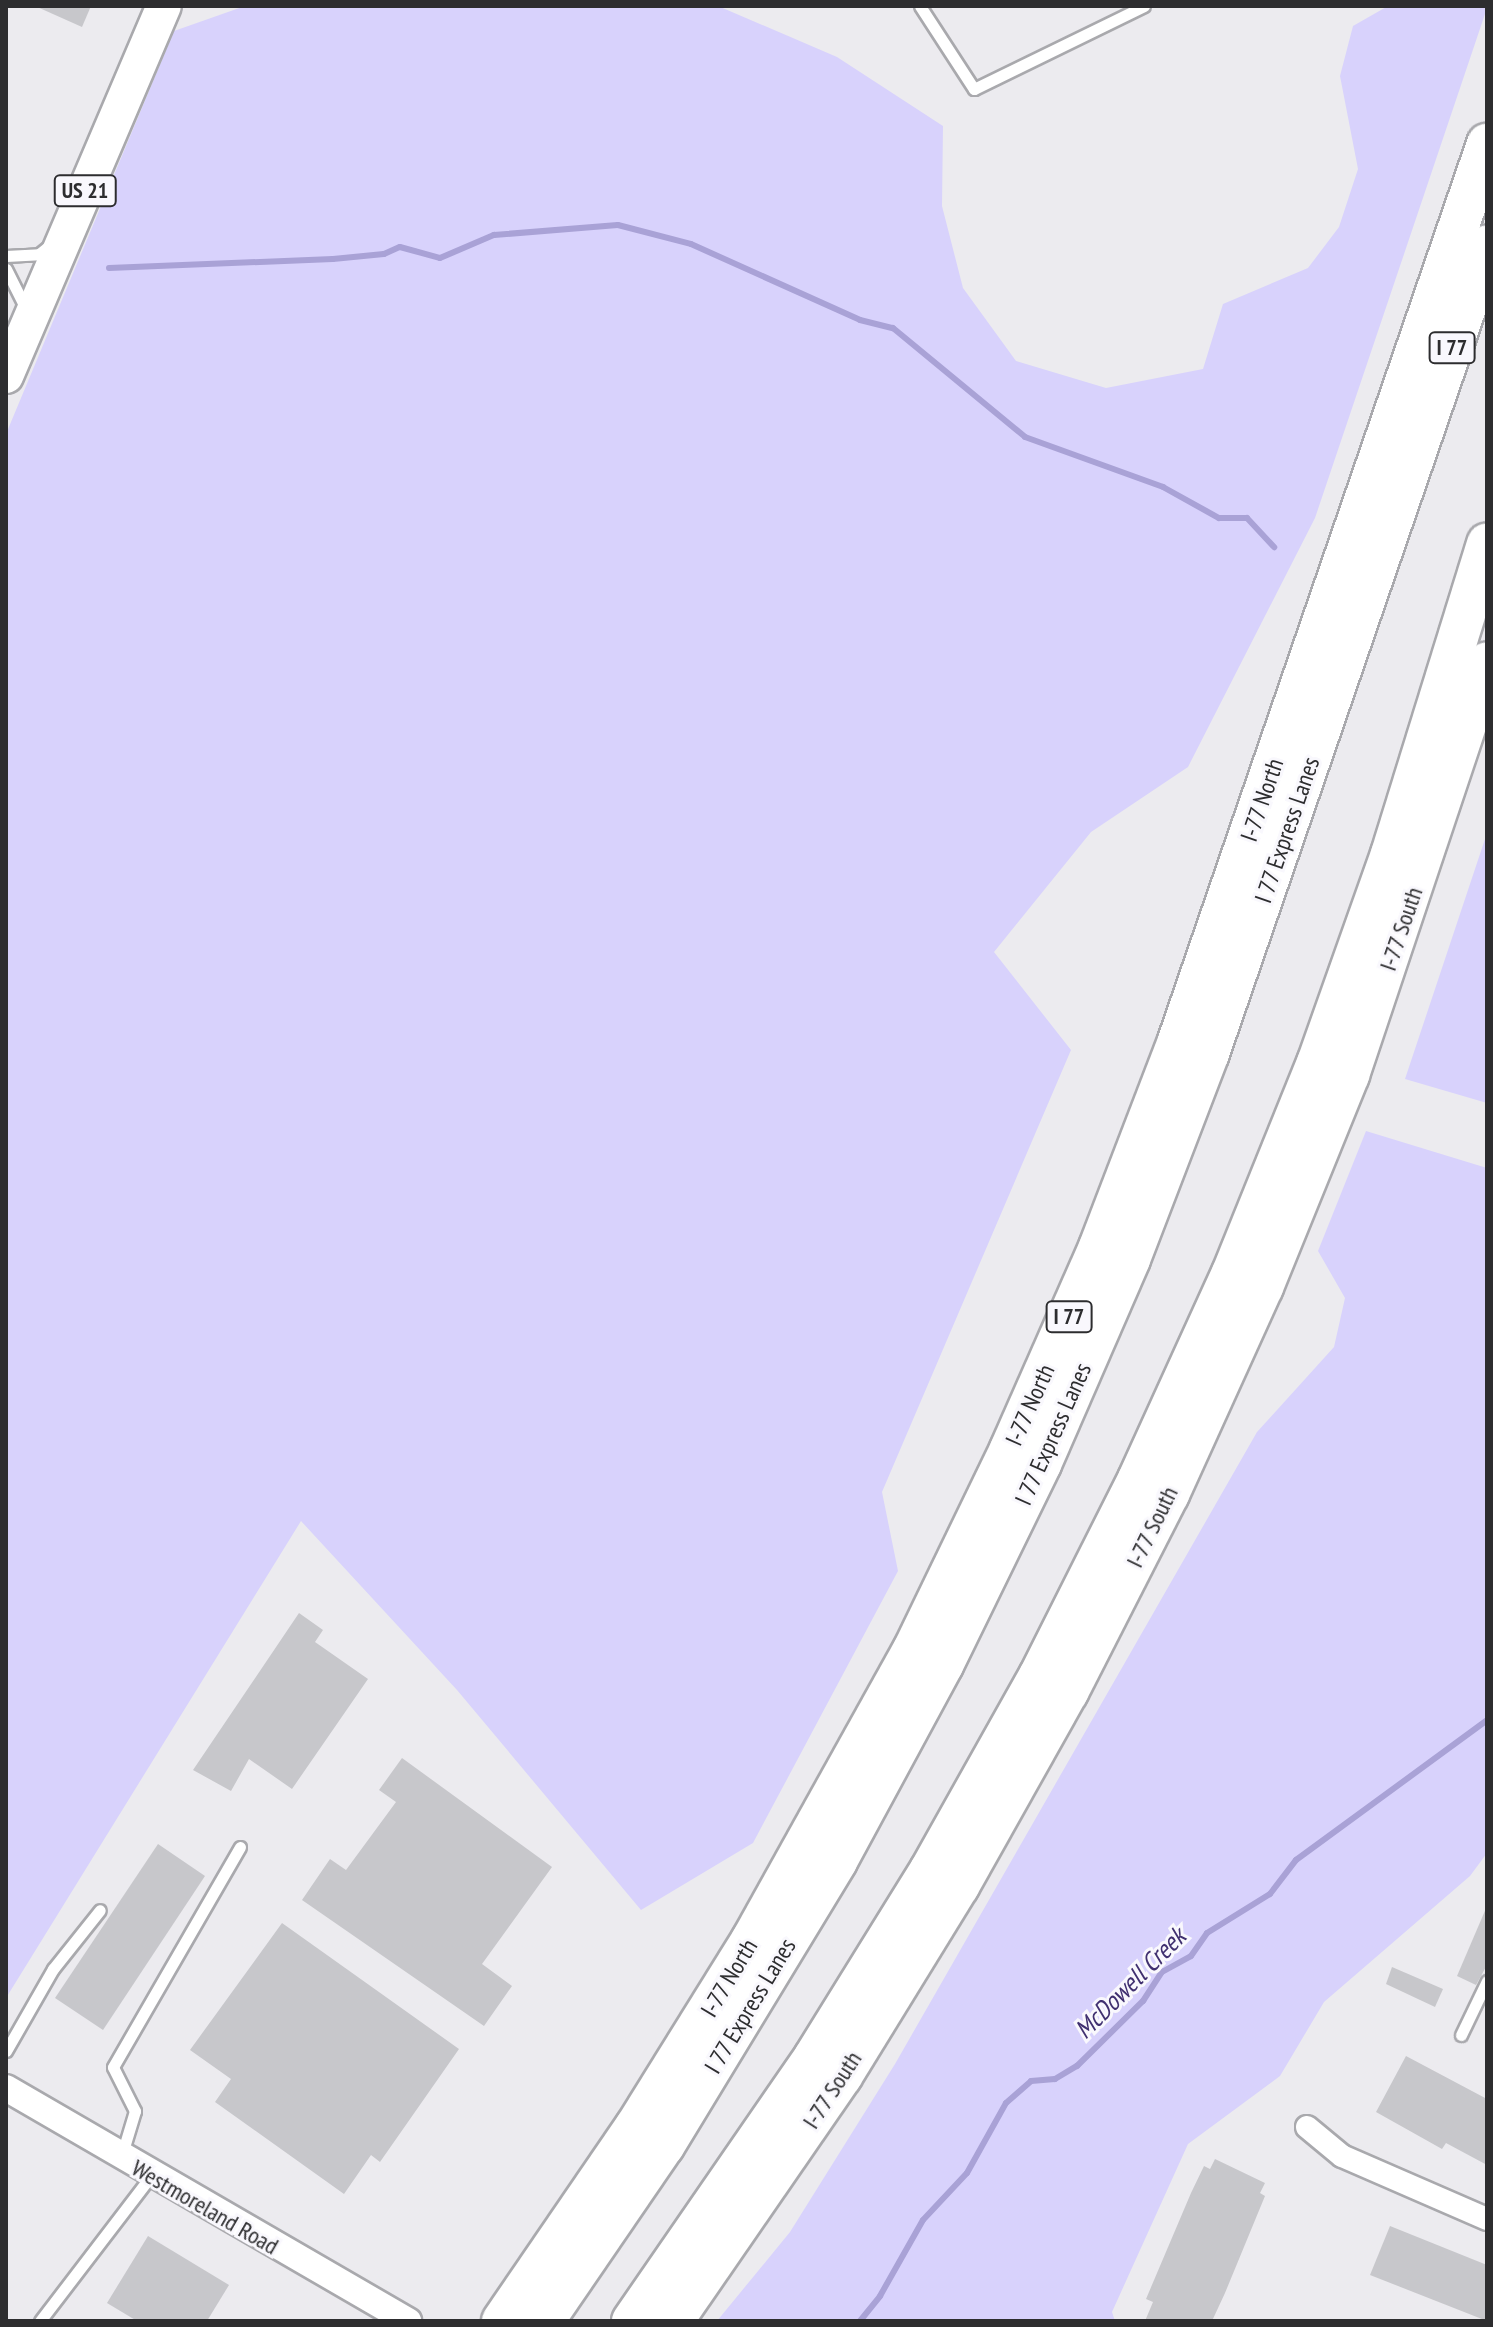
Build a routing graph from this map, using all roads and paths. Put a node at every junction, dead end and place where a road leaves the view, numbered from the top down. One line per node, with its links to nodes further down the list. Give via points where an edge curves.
1 (164, 6): 5 (main road, US 21)
2 (920, 6): 3 (lane, via 974,89)
3 (1144, 6)
4 (1487, 144): 6 (highway, I 77)
5 (67, 233): 7 (lane, via 39,254); 9 (main road, US 21)
6 (1472, 238): 25 (highway, I-77 North / I 77, via 1167,1071 1010,1449 913,1650 776,1899 635,2127); 26 (highway, I 77 Express Lanes / I 77, via 1417,451 1177,1142 1041,1464 943,1665 837,1861 664,2146)
7 (6, 256)
8 (6, 269): 9 (lane, via 23,295)
9 (28, 324): 10 (main road, US 21)
10 (6, 376)
11 (1487, 544): 27 (highway, via 1406,809 1317,1063 1232,1273 1138,1479 1039,1676 930,1870 806,2071)
12 (1487, 662): 28 (highway, I-77 South, via 1349,1075 1263,1287 1162,1508 1068,1692 959,1886 842,2076)
13 (240, 1847): 20 (lane, via 113,2067 135,2111)
14 (100, 1910): 17 (lane, via 53,1969)
15 (1487, 1981): 16 (lane)
16 (1461, 2035)
17 (6, 2051)
18 (6, 2088): 20 (street, Westmoreland Road)
19 (1307, 2127): 22 (street, via 1342,2156)
20 (121, 2158): 21 (street, Westmoreland Road)
21 (151, 2176): 23 (lane); 24 (street, Westmoreland Road)
22 (1487, 2219)
23 (40, 2321)
24 (408, 2321)
25 (502, 2321)
26 (544, 2321)
27 (632, 2321)
28 (673, 2321)

